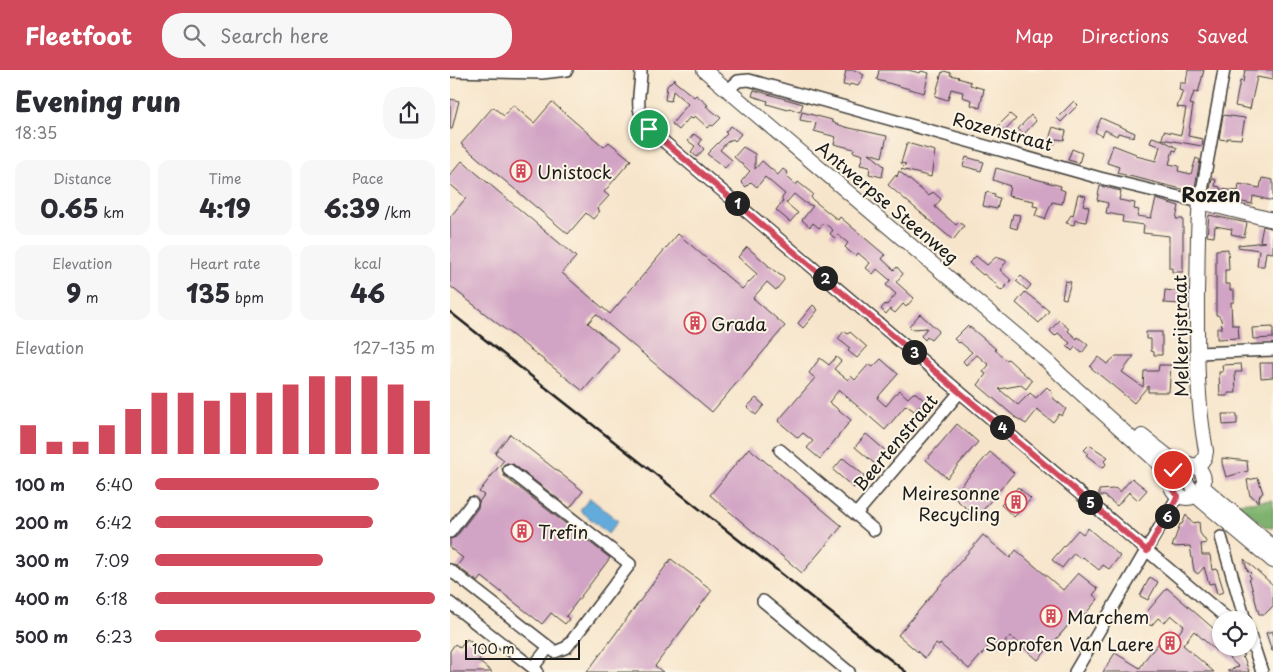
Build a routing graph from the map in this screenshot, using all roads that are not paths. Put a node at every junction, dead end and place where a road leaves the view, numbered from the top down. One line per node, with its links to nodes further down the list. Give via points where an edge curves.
1 (568, 70): 5 (street, via 542,73)
2 (641, 70): 11 (street, via 638,110 649,129)
3 (704, 70): 6 (main road, Antwerpse Steenweg)
4 (1224, 70): 7 (street)
5 (450, 71)
6 (728, 90): 7 (street, Rozenstraat, via 738,81 749,80 1100,178); 14 (main road, Antwerpse Steenweg)
7 (1200, 202): 8 (main road, Rozenstraat); 10 (main road, Melkerijstraat)
8 (1273, 220)
9 (1273, 350): 10 (street)
10 (1197, 353): 13 (main road, Melkerijstraat, via 1206,451)
11 (960, 392): 19 (street, Beertenstraat); 24 (street)
12 (780, 450): 19 (street, Beertenstraat)
13 (1198, 467): 14 (main road, via 1190,464); 16 (main road, via 1204,476)
14 (1176, 469): 16 (street); 17 (main road, via 1170,481)
15 (509, 470): 31 (street, via 630,564 567,648 555,652)
16 (1199, 492): 17 (main road, via 1186,498); 23 (main road); 25 (main road)
17 (1178, 496): 24 (street)
18 (472, 503): 21 (street)
19 (856, 514): 20 (street, Beertenstraat)
20 (874, 530)
21 (450, 532)
22 (1221, 537): 30 (street)
23 (1273, 547)
24 (1147, 551): 29 (street); 35 (street)
25 (1273, 561)
26 (450, 570): 31 (street)
27 (763, 600): 34 (street)
28 (450, 603): 33 (street)
29 (1218, 611)
30 (1242, 611)
31 (549, 647): 33 (street)
32 (1256, 656): 36 (street)
33 (536, 670)
34 (849, 672)
35 (1075, 672)
36 (1262, 672)

